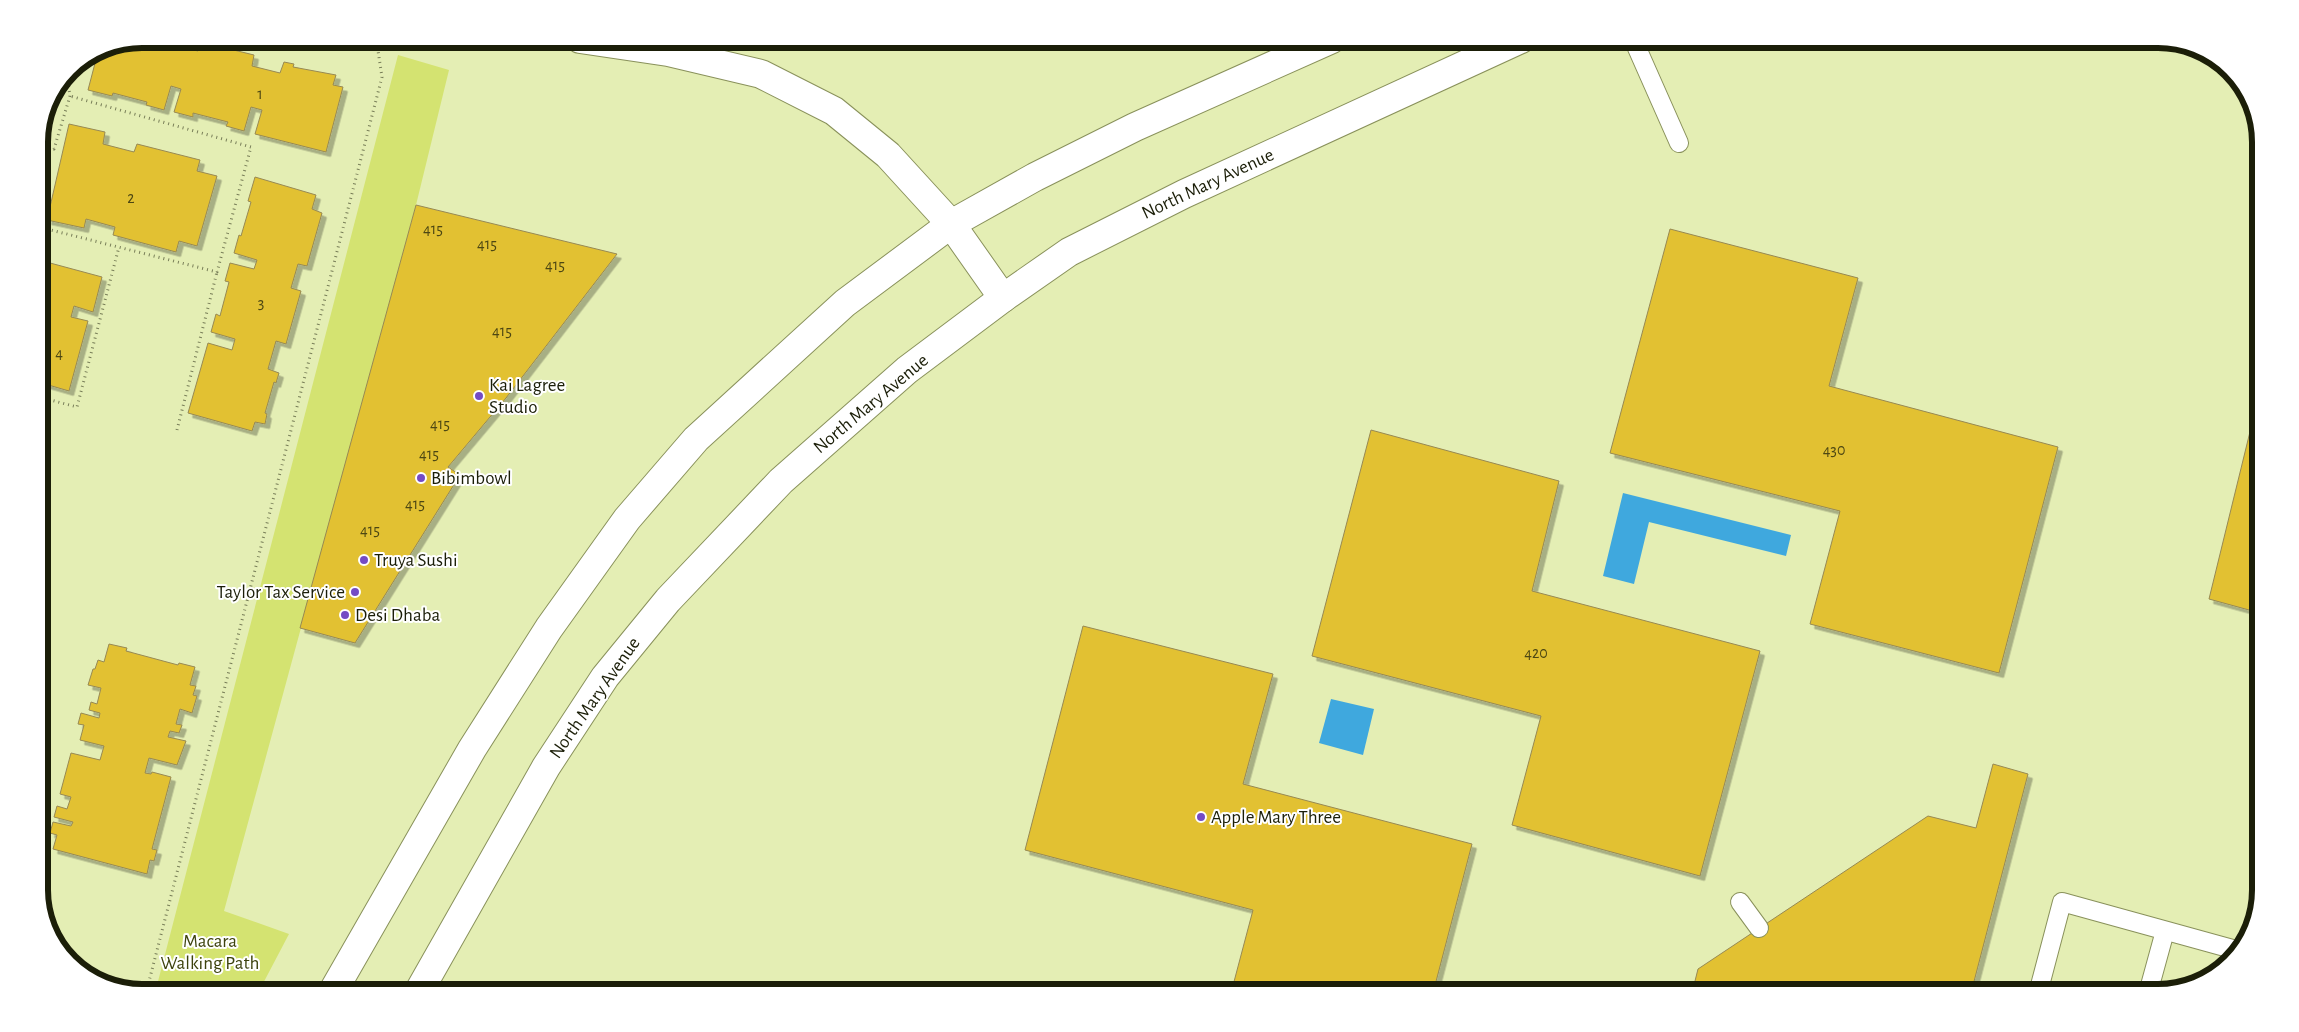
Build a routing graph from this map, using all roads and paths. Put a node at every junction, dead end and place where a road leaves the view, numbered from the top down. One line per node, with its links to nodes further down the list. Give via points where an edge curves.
1 (378, 48): 21 (path, via 382,77)
2 (676, 48): 10 (main road, via 761,74 834,111 888,155)
3 (1312, 48): 10 (main road, via 1135,127)
4 (1501, 48): 14 (main road, North Mary Avenue, via 1184,194 1069,252)
5 (1638, 48): 8 (lane)
6 (68, 83): 7 (path)
7 (70, 96): 9 (path, via 54,149); 13 (path, via 251,147)
8 (1679, 143)
9 (48, 148)
10 (951, 224): 14 (main road); 22 (main road, via 845,303 790,351 696,440 627,519 549,628 472,749)
11 (48, 229): 12 (path)
12 (119, 247): 13 (path); 15 (path, via 77,407)
13 (217, 272): 16 (path)
14 (1003, 298): 23 (main road, North Mary Avenue, via 907,370 781,481 668,600 605,677 546,766)
15 (48, 399)
16 (177, 430)
17 (1740, 902): 18 (lane)
18 (1759, 928)
19 (2164, 931): 20 (lane); 24 (lane, via 2062,902); 25 (lane)
20 (2231, 949)
21 (148, 984)
22 (337, 984)
23 (423, 984)
24 (2040, 984)
25 (2150, 984)

